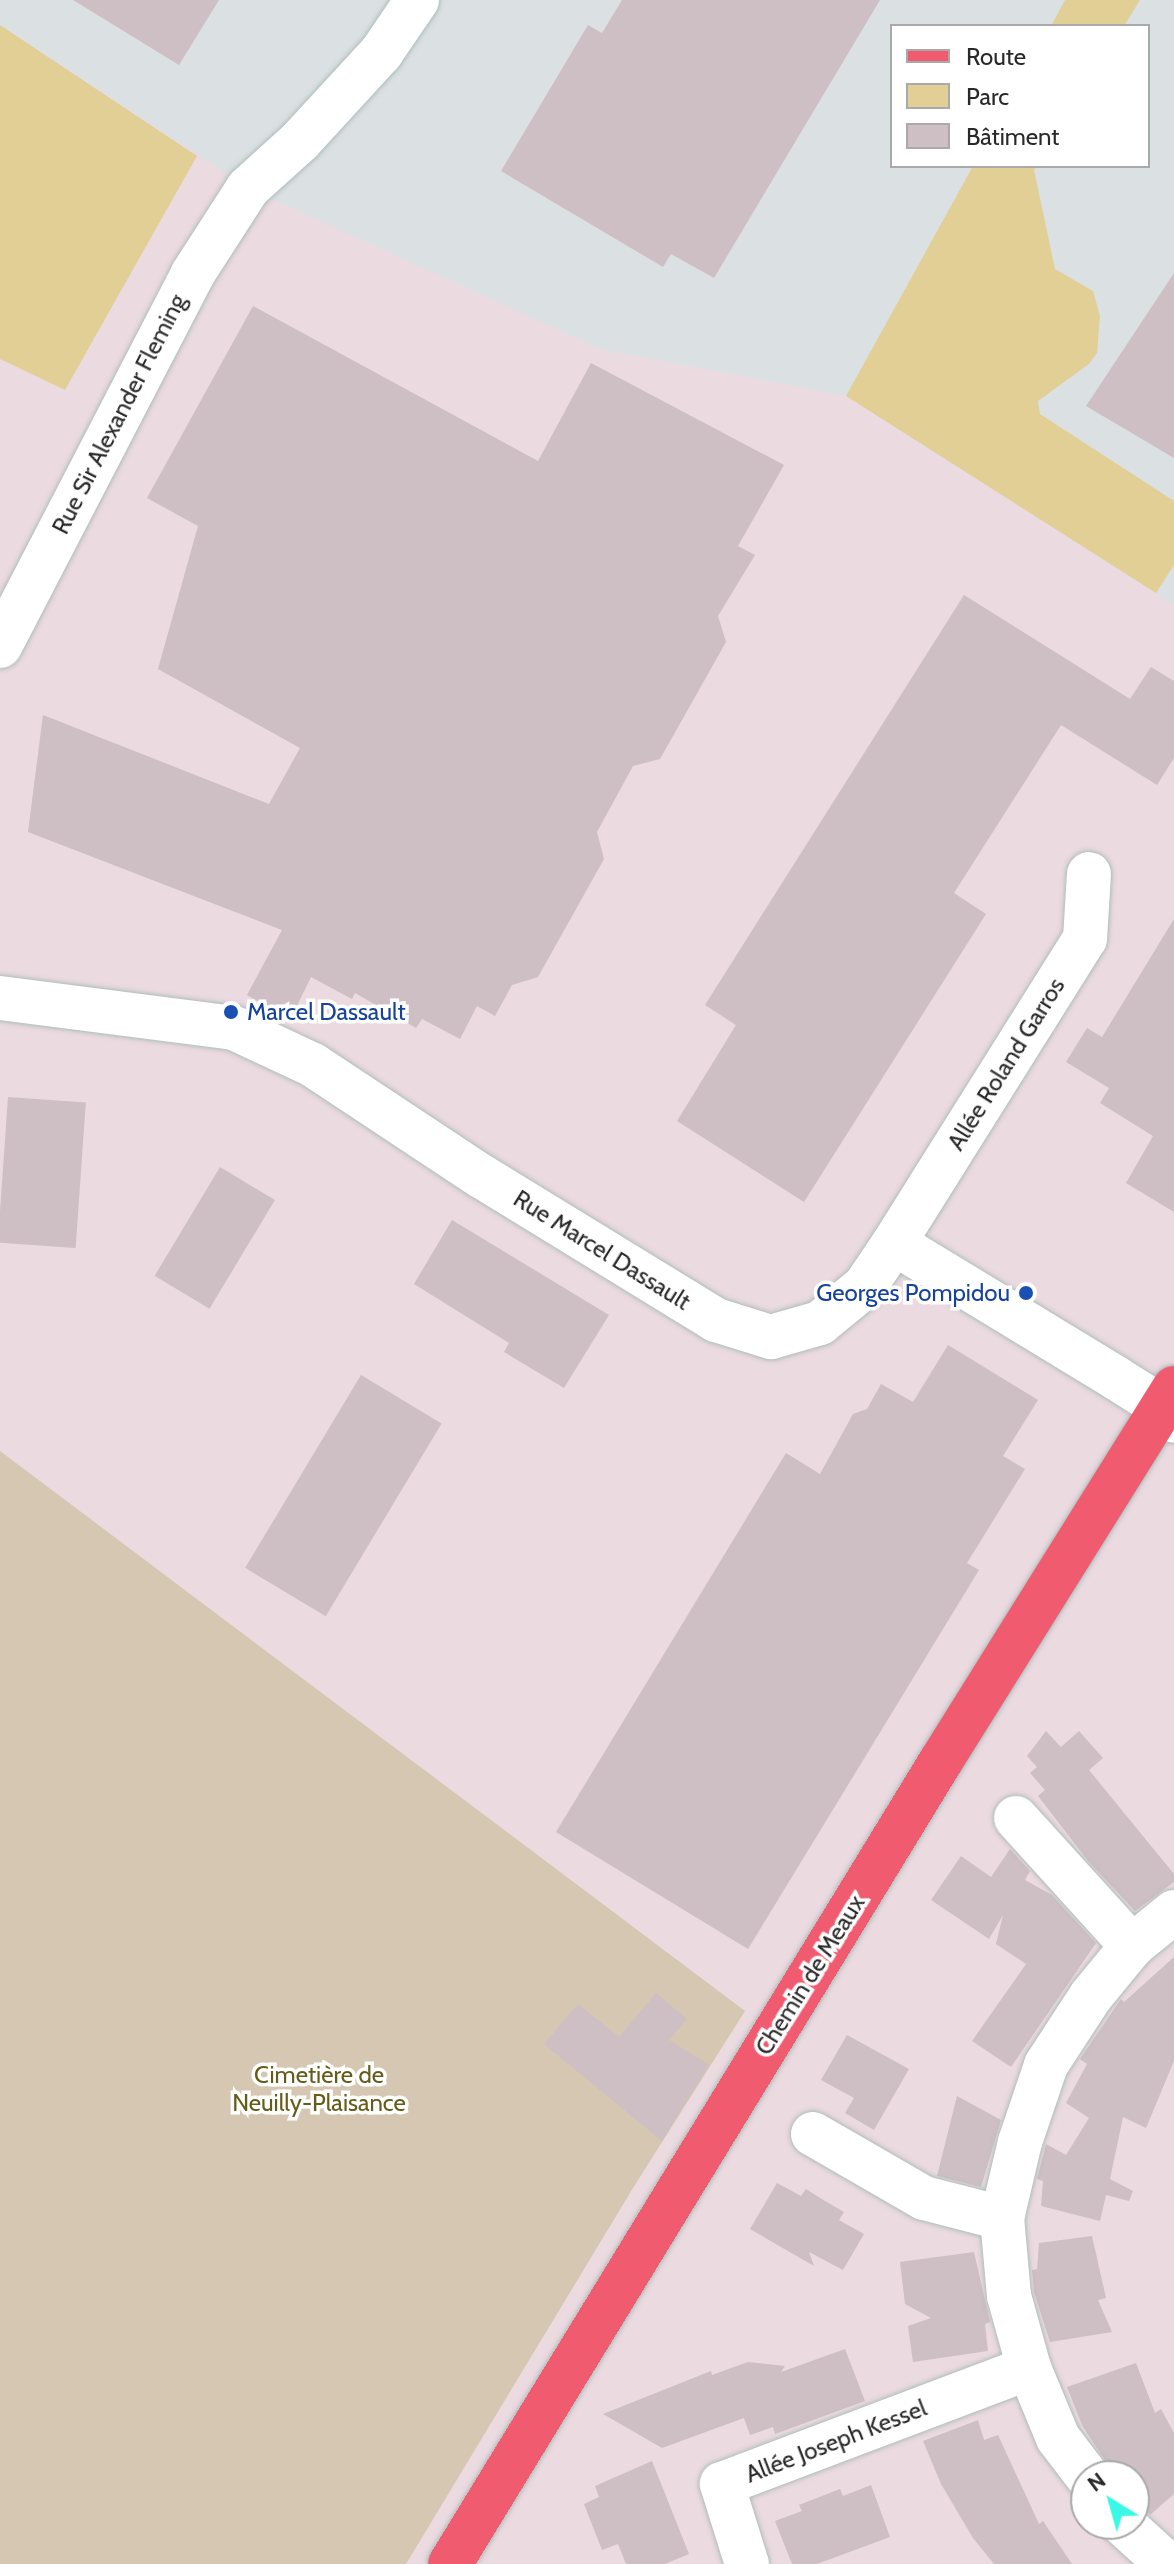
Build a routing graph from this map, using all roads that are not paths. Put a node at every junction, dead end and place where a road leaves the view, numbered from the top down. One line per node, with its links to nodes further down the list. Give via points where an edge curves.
1 (417, 0): 2 (street, Rue Sir Alexander Fleming, via 381,53 300,141 248,188 192,275)
2 (0, 646)
3 (1089, 874): 5 (street, Allée Roland Garros, via 1085,939)
4 (0, 998): 5 (street, Rue Marcel Dassault, via 234,1028 313,1065 716,1320 771,1337 820,1323 865,1286)
5 (894, 1243): 6 (street)
6 (1171, 1406): 15 (main road, Chemin de Meaux, via 941,1761)
7 (1016, 1818): 9 (street)
8 (1174, 1912): 9 (street)
9 (1132, 1946): 11 (street, via 1046,2065)
10 (813, 2134): 11 (street, via 924,2198)
11 (1002, 2218): 12 (street, via 1009,2296)
12 (1029, 2368): 13 (street, via 1058,2438); 16 (street, Allée Joseph Kessel, via 722,2484)
13 (1075, 2460)
14 (1141, 2540): 17 (street)
15 (450, 2564)
16 (747, 2564)
17 (1167, 2564)

